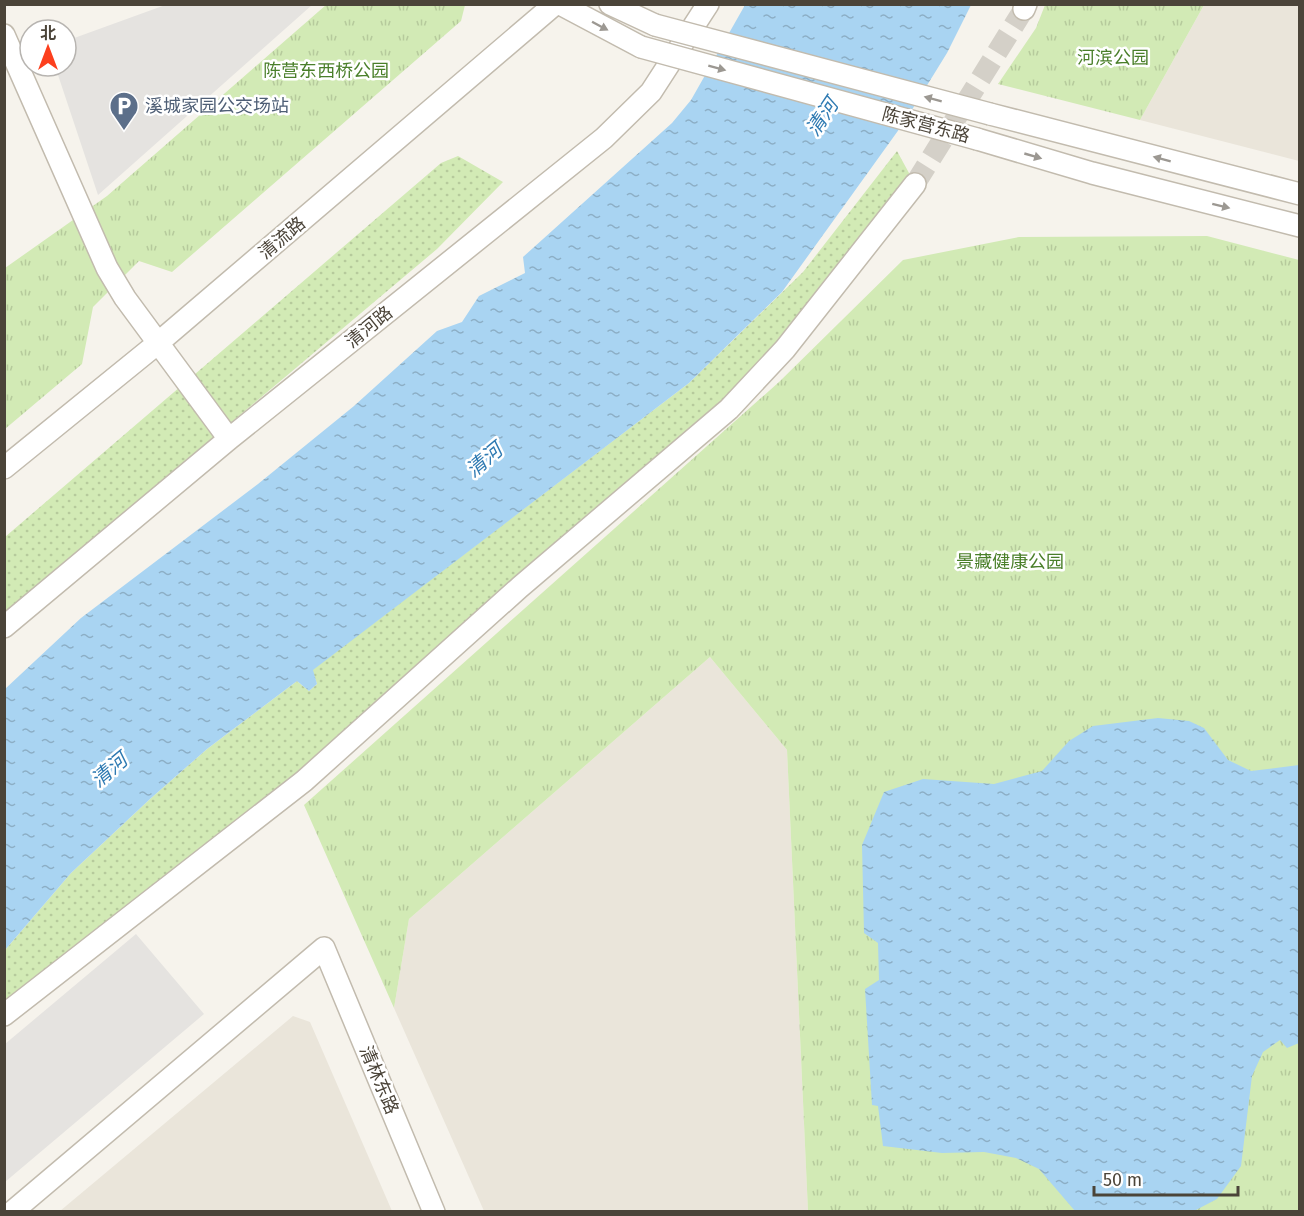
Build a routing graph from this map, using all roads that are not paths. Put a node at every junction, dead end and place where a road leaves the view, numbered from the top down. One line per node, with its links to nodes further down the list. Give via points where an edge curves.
1 (558, 4): 7 (street, 陈家营东路, one-way to 7, bridge, via 641,47 1092,173); 8 (street, 清流路)
2 (610, 4): 6 (street, 陈家营东路, one-way to 2, bridge, via 655,25)
3 (708, 4): 9 (street, 清河路, via 651,92 604,138)
4 (4, 35): 8 (street, via 107,268)
5 (915, 184): 12 (street, via 785,349 729,409 520,587 304,781)
6 (1299, 195)
7 (1299, 225)
8 (158, 343): 9 (street); 10 (street, 清流路)
9 (230, 439): 11 (street, 清河路)
10 (4, 468)
11 (4, 627)
12 (4, 1015)
13 (12, 1212): 14 (street, 清林东路, via 324,948)
14 (434, 1212)

